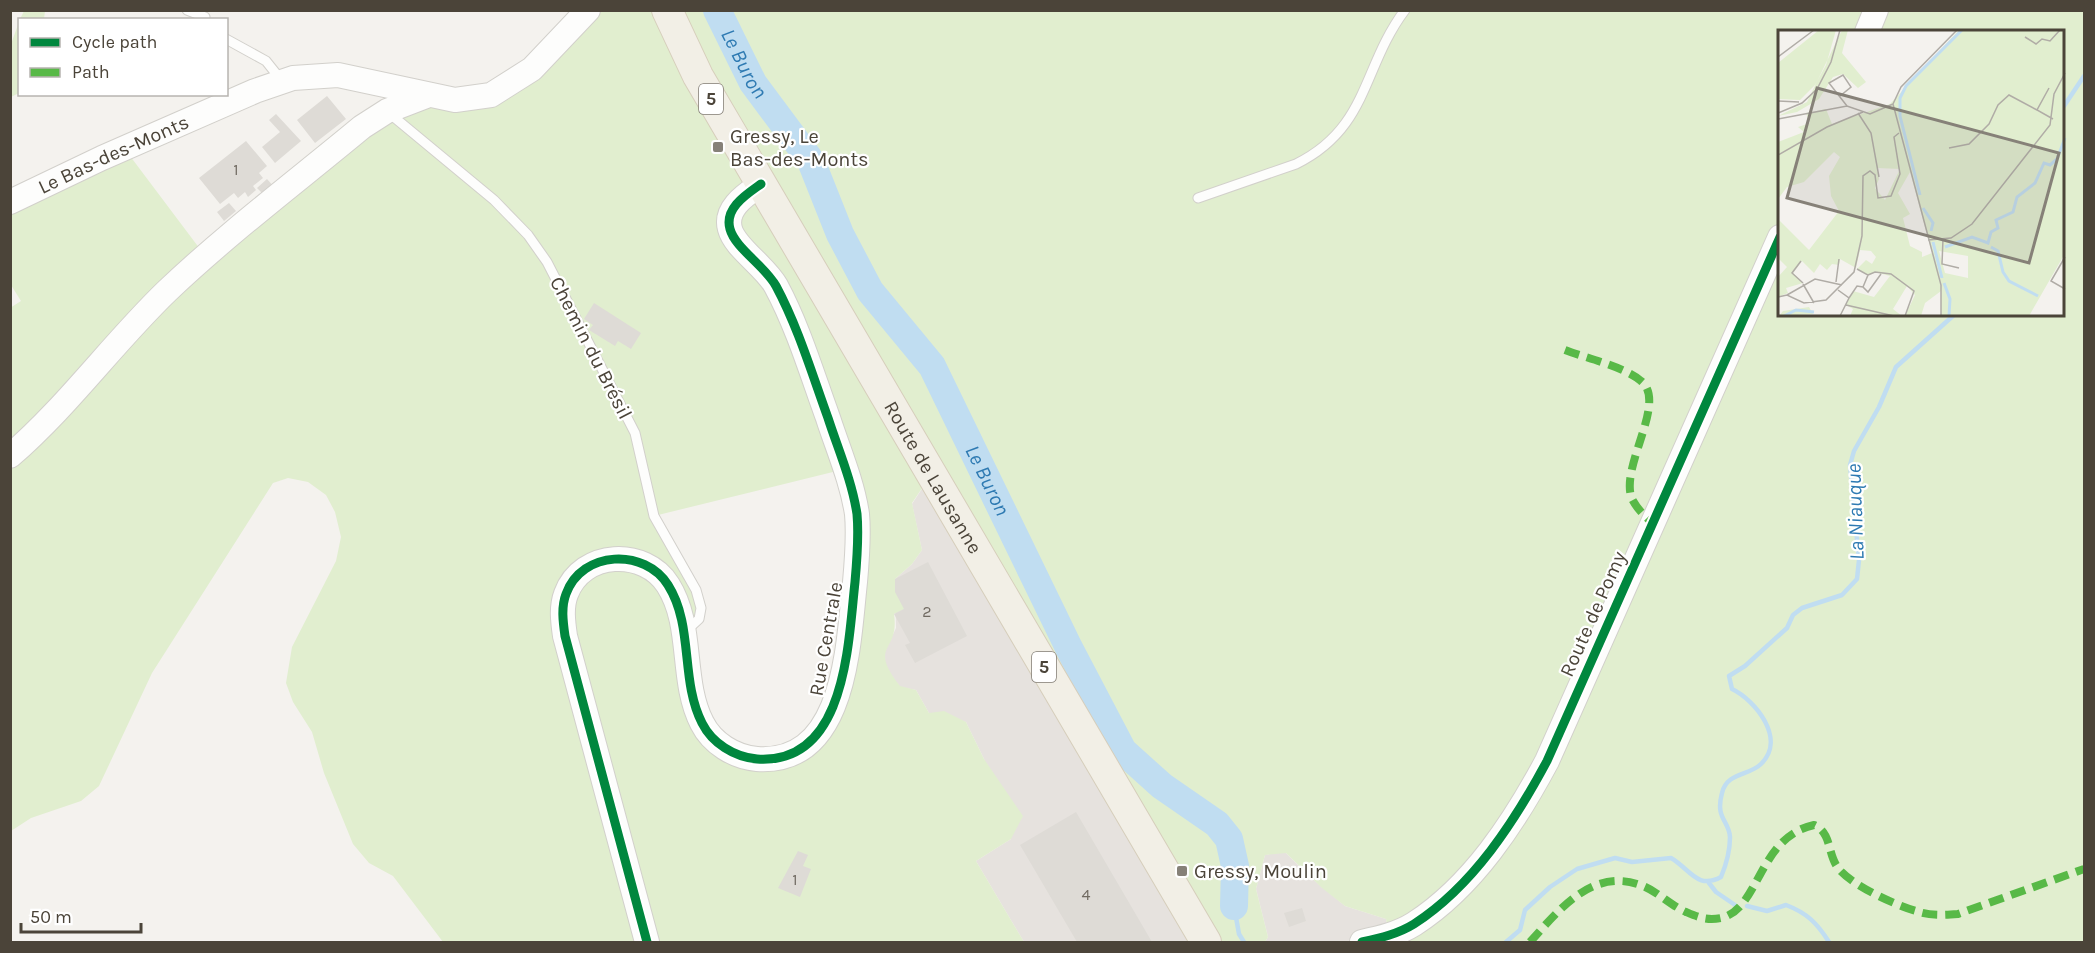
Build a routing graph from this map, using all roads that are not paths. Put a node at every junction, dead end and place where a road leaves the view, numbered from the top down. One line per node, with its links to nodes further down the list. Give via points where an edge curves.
1 (187, 10): 6 (lane)
2 (588, 10): 11 (street, Le Bas-des-Monts, via 540,62 505,89 473,99)
3 (667, 10): 13 (main road, Route de Lausanne / 5, via 698,76)
4 (1405, 10): 14 (lane, via 1356,108 1336,136 1296,164)
5 (1876, 10): 7 (street)
6 (206, 16)
7 (1868, 30)
8 (228, 40): 10 (lane, via 266,62)
9 (356, 78): 10 (street, Le Bas-des-Monts, via 315,75); 11 (street, Le Bas-des-Monts); 12 (street)
10 (282, 81): 15 (street, Le Bas-des-Monts)
11 (426, 96): 12 (street)
12 (383, 114): 17 (street, via 169,290 64,405); 18 (lane, Chemin du Brésil, via 512,218 539,249 558,280 634,433 654,516 699,598 699,619)
13 (761, 184): 18 (street, Rue Centrale, via 736,204 729,220 730,229 773,281 792,321 845,469 856,514 856,570 847,644 836,699 824,727 804,747 779,758 750,758 722,746 705,729 698,713); 20 (main road, Route de Lausanne / 5)
14 (1198, 198)
15 (10, 202)
16 (1778, 241): 21 (street, Route de Pomy, via 1525,803 1480,863 1437,906 1414,924 1389,936)
17 (10, 456)
18 (684, 632): 19 (street, Rue Centrale, via 669,587 650,566 638,560 609,559 596,564 572,582 566,595 565,636)
19 (647, 942)
20 (1206, 942)
21 (1362, 942)

